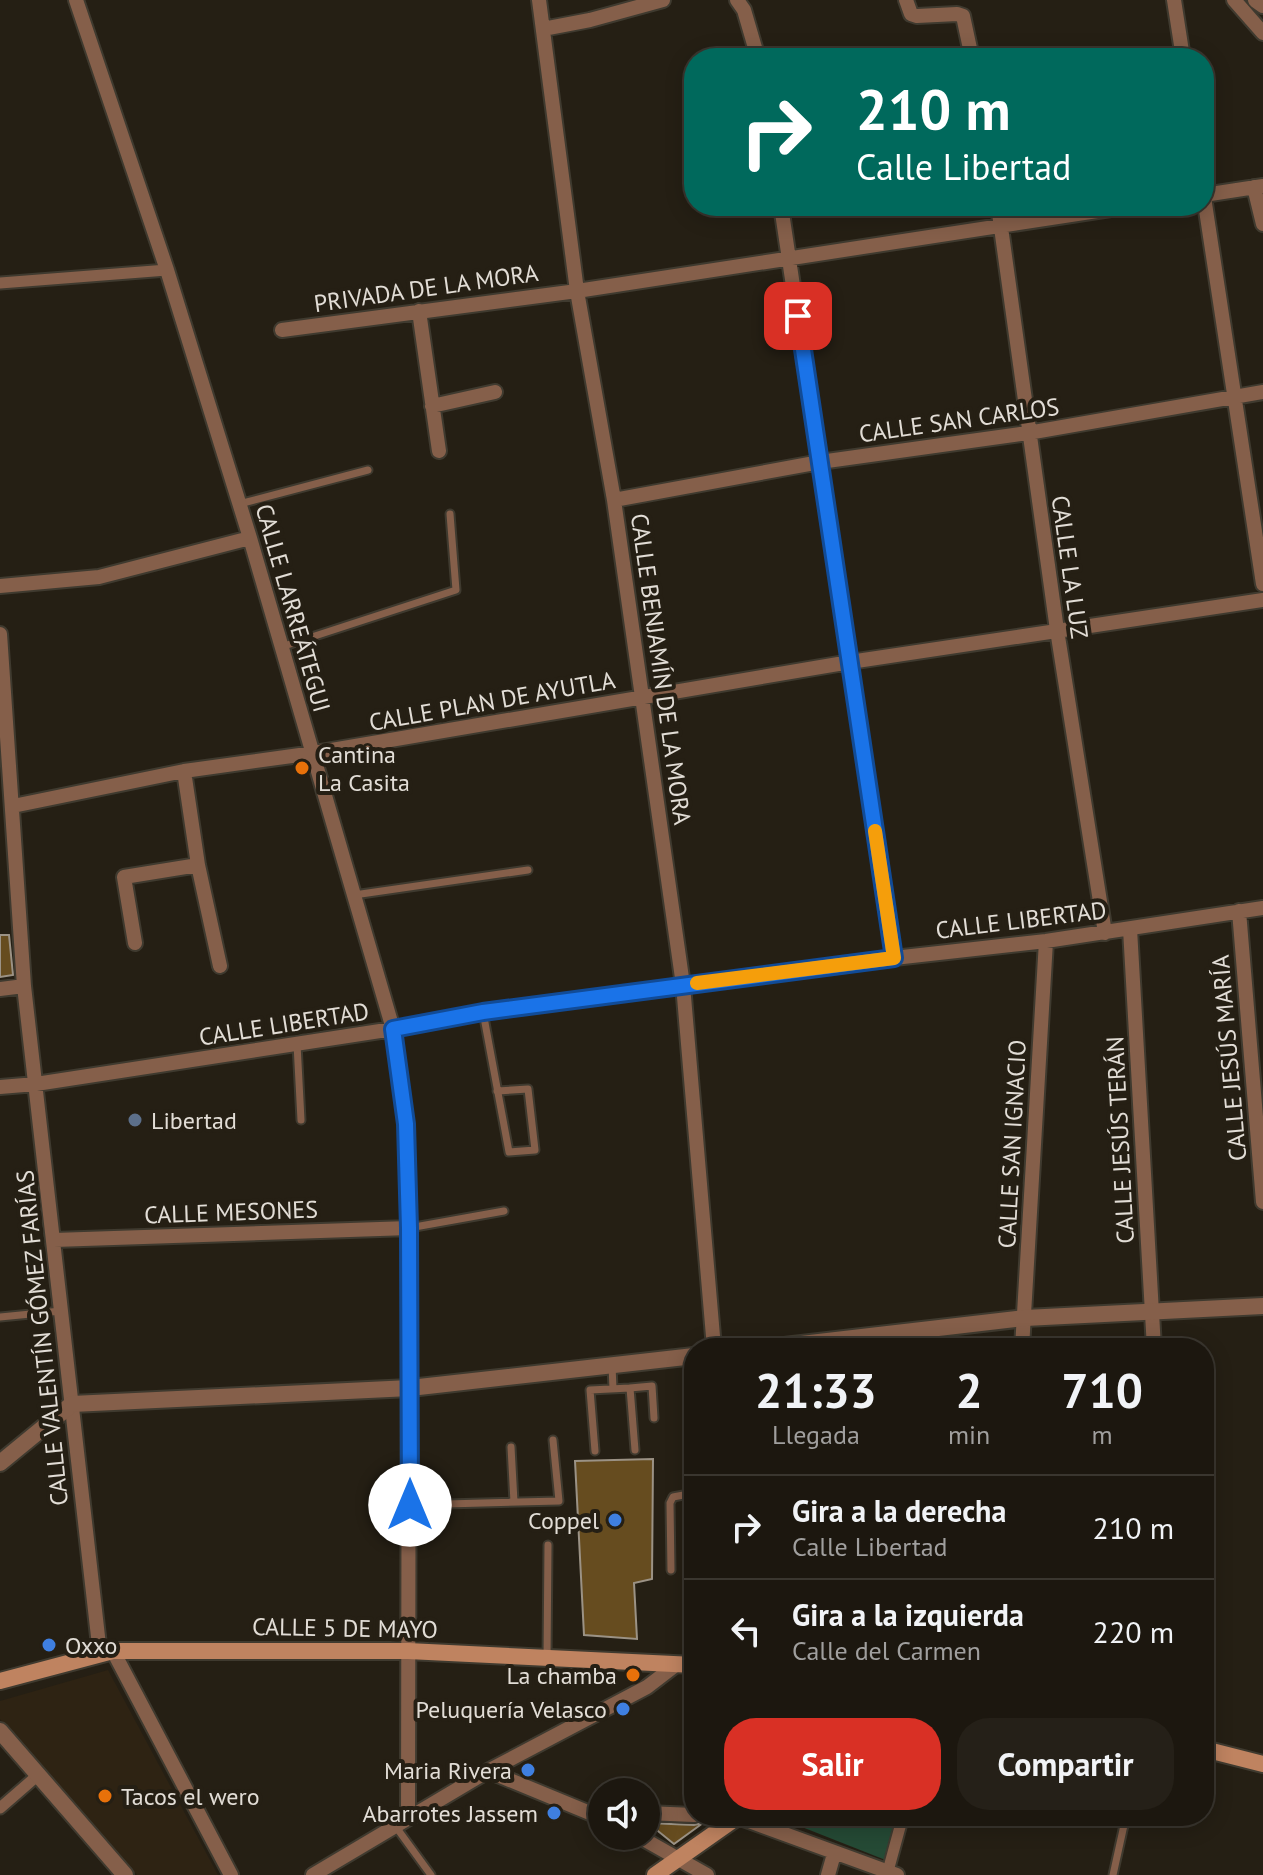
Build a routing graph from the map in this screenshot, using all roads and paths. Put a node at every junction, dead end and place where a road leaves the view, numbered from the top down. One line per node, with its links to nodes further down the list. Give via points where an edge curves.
1 (76, 0): 24 (street, CALLE LARREÁTEGUI)
2 (539, 0): 10 (street, CALLE BENJAMÍN DE LA MORA)
3 (663, 0): 10 (street)
4 (737, 0): 12 (street)
5 (906, 0): 13 (street, via 917,16 963,16)
6 (1174, 0): 14 (street)
7 (1234, 0): 11 (street)
8 (1256, 0): 9 (street)
9 (1263, 5)
10 (543, 29): 26 (street, CALLE BENJAMÍN DE LA MORA)
11 (1263, 33)
12 (755, 48)
13 (970, 48)
14 (1181, 48)
15 (1258, 186): 16 (street); 21 (street)
16 (1214, 194)
17 (783, 216): 23 (street)
18 (1000, 216): 22 (street, CALLE LA LUZ)
19 (1066, 216): 22 (street, PRIVADA DE LA MORA)
20 (1207, 216): 31 (street)
21 (1263, 224)
22 (1001, 226): 23 (street, PRIVADA DE LA MORA); 33 (street, CALLE LA LUZ)
23 (789, 258): 26 (street, PRIVADA DE LA MORA); 35 (street)
24 (167, 270): 25 (street); 38 (street, CALLE LARREÁTEGUI)
25 (0, 283)
26 (577, 291): 27 (street, PRIVADA DE LA MORA); 37 (street, CALLE BENJAMÍN DE LA MORA)
27 (419, 311): 28 (street, PRIVADA DE LA MORA); 32 (street)
28 (282, 330)
29 (495, 392): 32 (street)
30 (1263, 392): 31 (street, CALLE SAN CARLOS)
31 (1234, 396): 33 (street, CALLE SAN CARLOS); 41 (street)
32 (432, 406): 34 (street)
33 (1028, 433): 35 (street, CALLE SAN CARLOS); 44 (street, CALLE LA LUZ)
34 (439, 451)
35 (820, 462): 37 (street, CALLE SAN CARLOS); 47 (street)
36 (368, 470): 38 (lane)
37 (614, 500): 48 (street, CALLE BENJAMÍN DE LA MORA)
38 (239, 504): 40 (street, CALLE LARREÁTEGUI)
39 (450, 514): 46 (lane, via 456,590)
40 (250, 538): 42 (street, via 99,577); 46 (street, CALLE LARREÁTEGUI)
41 (1263, 584)
42 (0, 586)
43 (1263, 600): 44 (street, CALLE PLAN DE AYUTLA)
44 (1057, 630): 47 (street, CALLE PLAN DE AYUTLA); 59 (street, CALLE LA LUZ)
45 (0, 634): 49 (street, CALLE VALENTÍN GÓMEZ FARÍAS)
46 (281, 647): 50 (street, CALLE LARREÁTEGUI)
47 (850, 662): 48 (street, CALLE PLAN DE AYUTLA); 62 (street)
48 (643, 698): 50 (street, CALLE PLAN DE AYUTLA); 64 (street, CALLE BENJAMÍN DE LA MORA)
49 (4, 751): 52 (street, CALLE VALENTÍN GÓMEZ FARÍAS)
50 (314, 753): 51 (street, CALLE PLAN DE AYUTLA); 55 (street, CALLE LARREÁTEGUI)
51 (184, 771): 52 (street, CALLE PLAN DE AYUTLA); 53 (street)
52 (13, 806): 65 (street, CALLE VALENTÍN GÓMEZ FARÍAS)
53 (198, 865): 61 (street, via 124,877); 63 (street)
54 (528, 870): 55 (lane)
55 (354, 895): 68 (street, CALLE LARREÁTEGUI)
56 (1263, 908): 57 (street)
57 (1239, 911): 58 (street, CALLE LIBERTAD); 74 (street, CALLE JESÚS MARÍA)
58 (1130, 929): 59 (street, CALLE LIBERTAD); 79 (street, CALLE JESÚS TERÁN)
59 (1105, 933): 60 (street, CALLE LIBERTAD)
60 (1046, 941): 62 (street, CALLE LIBERTAD); 82 (street, CALLE SAN IGNACIO)
61 (135, 943)
62 (894, 958): 64 (street, CALLE LIBERTAD)
63 (220, 966)
64 (683, 985): 67 (street, CALLE LIBERTAD); 84 (street, CALLE BENJAMÍN DE LA MORA)
65 (24, 986): 66 (street); 70 (street, CALLE VALENTÍN GÓMEZ FARÍAS)
66 (0, 989)
67 (483, 1012): 68 (street, CALLE LIBERTAD); 72 (lane)
68 (393, 1029): 69 (street, CALLE LIBERTAD); 76 (street, CALLE LARREÁTEGUI, via 406,1124)
69 (297, 1044): 70 (street, CALLE LIBERTAD); 73 (lane)
70 (36, 1084): 71 (street, CALLE LIBERTAD); 77 (street, CALLE VALENTÍN GÓMEZ FARÍAS)
71 (0, 1087)
72 (497, 1091): 72 (lane, via 509,1152 535,1150 528,1089)
73 (301, 1120)
74 (1263, 1202)
75 (504, 1211): 76 (lane)
76 (409, 1228): 77 (street, CALLE MESONES); 91 (street, CALLE LARREÁTEGUI)
77 (54, 1240): 80 (street, CALLE VALENTÍN GÓMEZ FARÍAS)
78 (1263, 1306): 79 (street)
79 (1151, 1310): 82 (street); 88 (street, CALLE JESÚS TERÁN)
80 (61, 1311): 81 (lane); 94 (street, CALLE VALENTÍN GÓMEZ FARÍAS)
81 (0, 1317)
82 (1025, 1318): 83 (street); 87 (street, CALLE SAN IGNACIO)
83 (934, 1329): 85 (street); 86 (lane)
84 (713, 1338)
85 (855, 1338)
86 (933, 1338)
87 (1023, 1338)
88 (1153, 1338)
89 (684, 1357): 90 (street)
90 (612, 1365): 91 (street); 93 (lane)
91 (410, 1388): 94 (street); 103 (street, CALLE LARREÁTEGUI)
92 (630, 1388): 93 (lane); 95 (lane, via 652,1386); 98 (lane)
93 (613, 1389): 99 (lane, via 590,1390)
94 (72, 1404): 100 (street); 107 (street, CALLE VALENTÍN GÓMEZ FARÍAS)
95 (654, 1418)
96 (553, 1440): 102 (lane, via 559,1501)
97 (511, 1447): 102 (lane)
98 (635, 1450)
99 (595, 1451)
100 (0, 1463)
101 (684, 1495): 105 (lane, via 670,1503)
102 (514, 1502): 103 (lane)
103 (410, 1505): 106 (street, CALLE LARREÁTEGUI)
104 (548, 1545): 108 (lane)
105 (671, 1570)
106 (408, 1651): 107 (main road, CALLE 5 DE MAYO); 108 (main road, CALLE 5 DE MAYO); 121 (street, CALLE LARREÁTEGUI)
107 (106, 1652): 111 (main road, CALLE 5 DE MAYO); 132 (street)
108 (547, 1658): 109 (main road, CALLE 5 DE MAYO)
109 (684, 1665)
110 (684, 1666): 115 (street)
111 (0, 1681)
112 (0, 1731): 116 (street)
113 (1214, 1752): 114 (main road)
114 (1263, 1764)
115 (488, 1771): 118 (street); 121 (street)
116 (38, 1775): 117 (street); 131 (street)
117 (0, 1808)
118 (588, 1809)
119 (660, 1814): 120 (street)
120 (684, 1815)
121 (408, 1816): 122 (street)
122 (395, 1825): 133 (street); 134 (lane)
123 (724, 1826): 129 (main road)
124 (764, 1826): 128 (street)
125 (901, 1826): 130 (street)
126 (1124, 1826): 138 (lane)
127 (660, 1847): 129 (street)
128 (834, 1854): 130 (street); 137 (street)
129 (679, 1857): 135 (main road); 136 (street)
130 (892, 1873)
131 (125, 1875)
132 (231, 1875)
133 (313, 1875)
134 (431, 1875)
135 (655, 1875)
136 (707, 1875)
137 (828, 1875)
138 (1113, 1875)

